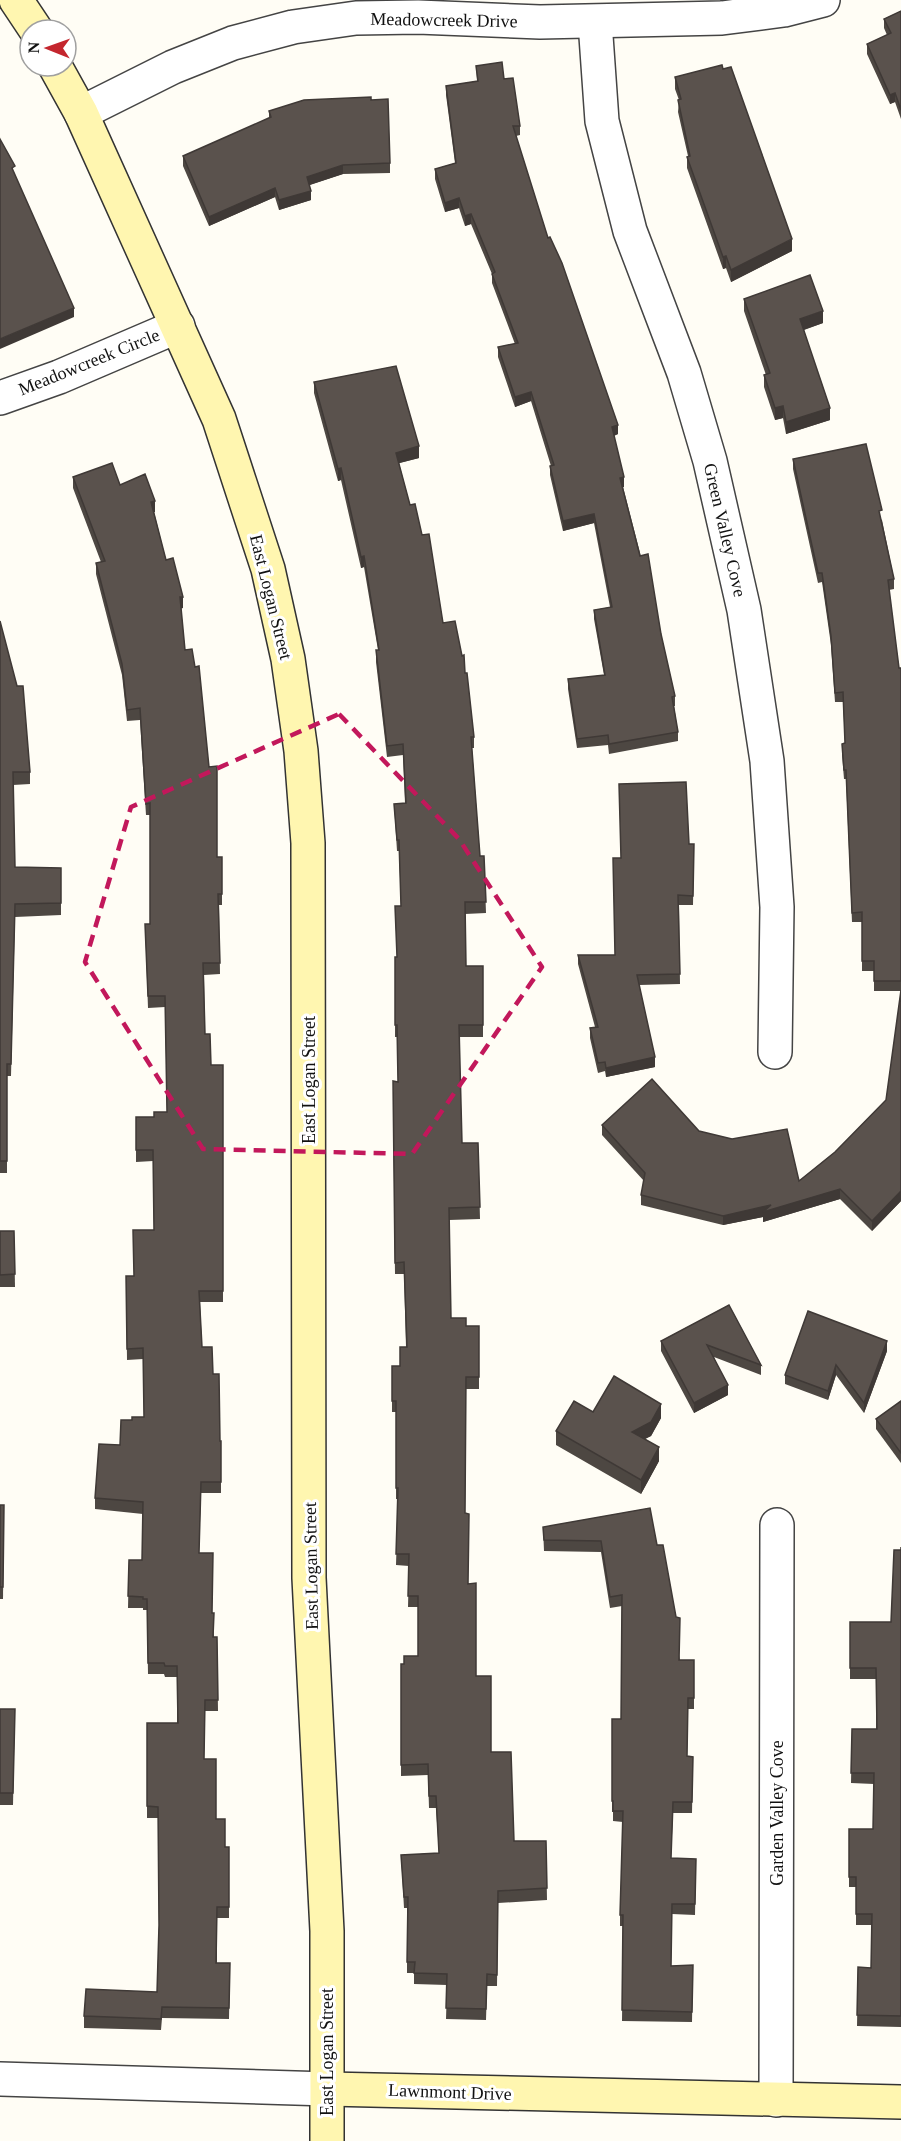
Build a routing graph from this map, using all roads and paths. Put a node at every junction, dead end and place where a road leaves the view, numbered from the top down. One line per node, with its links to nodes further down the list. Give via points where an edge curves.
1 (16, 0): 3 (street)
2 (823, 0): 4 (street, Meadowcreek Drive, via 722,18)
3 (28, 18)
4 (595, 22): 6 (street, Meadowcreek Drive, via 418,16 356,18 293,27 233,43); 9 (street, Green Valley Cove, via 602,121 630,231 684,373 710,461 744,610 767,761 777,907)
5 (62, 78): 6 (street, East Logan Street)
6 (81, 113): 7 (street, East Logan Street)
7 (178, 326): 8 (street, Meadowcreek Circle); 12 (street, East Logan Street, via 219,419 268,569 288,659 309,843 309,1578 327,1931)
8 (0, 398)
9 (775, 1052)
10 (777, 1525): 13 (street, Garden Valley Cove)
11 (0, 2079): 12 (street, Lawnmont Drive)
12 (328, 2088): 13 (street, Lawnmont Drive); 15 (street, East Logan Street)
13 (777, 2100): 14 (street, Lawnmont Drive)
14 (901, 2102)
15 (327, 2141)

